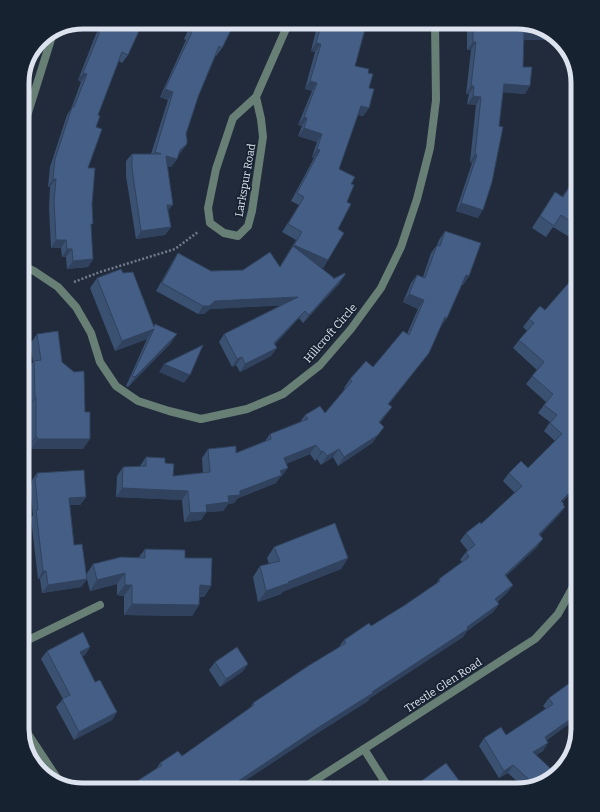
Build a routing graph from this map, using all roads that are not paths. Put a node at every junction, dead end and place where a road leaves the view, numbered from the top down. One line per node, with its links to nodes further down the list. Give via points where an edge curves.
1 (286, 29): 4 (street)
2 (435, 29): 6 (street, Hillcroft Circle, via 436,100 430,148 401,247 381,288 351,329 320,366 282,394 247,409 201,419 138,402 116,386 100,362 91,333 76,308 58,287)
3 (51, 39): 5 (street)
4 (256, 96): 4 (street, Larkspur Road, via 232,118 216,169 208,208 210,223 224,233 238,236 248,226 252,211 263,137 262,119)
5 (29, 110)
6 (29, 268)
7 (571, 594): 11 (street, Trestle Glen Road, via 558,614 535,639)
8 (100, 605): 9 (street)
9 (29, 640)
10 (29, 736): 12 (street)
11 (364, 749): 13 (street, Trestle Glen Road); 14 (street)
12 (56, 776)
13 (311, 783)
14 (386, 783)

